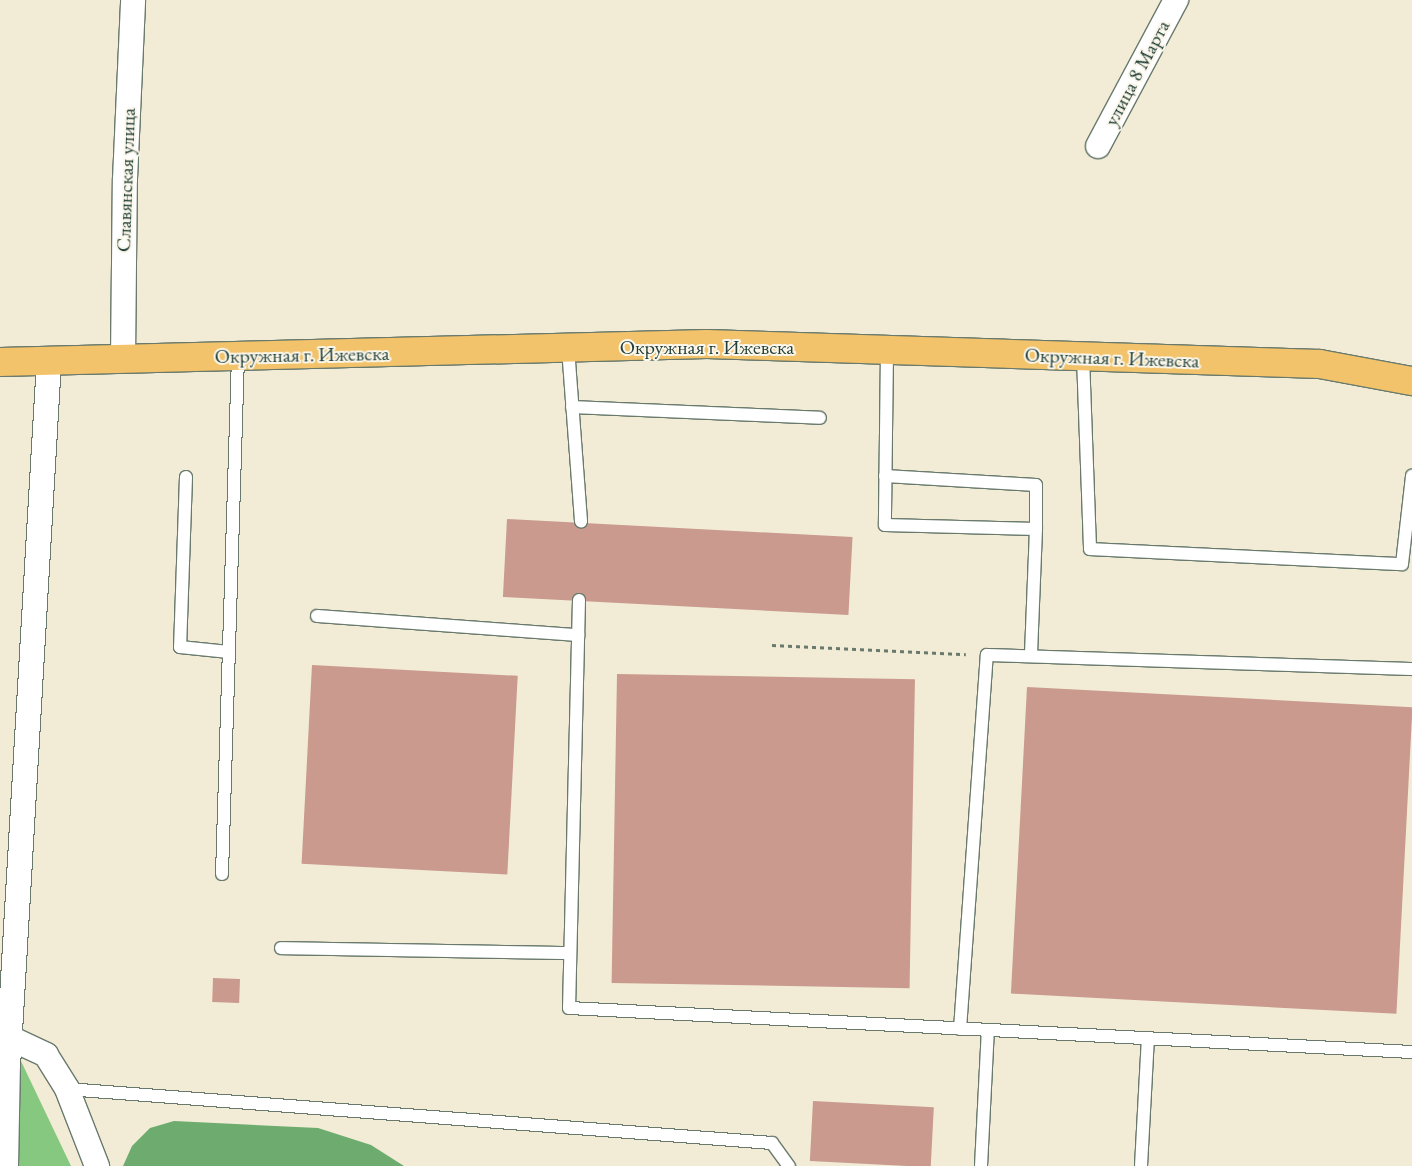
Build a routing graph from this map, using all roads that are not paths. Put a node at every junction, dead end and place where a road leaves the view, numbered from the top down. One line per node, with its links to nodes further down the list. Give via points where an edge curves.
1 (133, 0): 8 (street, Славянская улица, via 125,179)
2 (1176, 0): 3 (street, улица 8 Марта)
3 (1098, 146)
4 (568, 348): 5 (main road, Окружная г. Ижевска, via 707,344); 6 (main road, Окружная г. Ижевска); 12 (lane)
5 (887, 350): 7 (main road, Окружная г. Ижевска); 14 (lane)
6 (238, 356): 8 (main road, Окружная г. Ижевска); 22 (lane)
7 (1083, 357): 11 (main road, Окружная г. Ижевска, via 1320,364); 15 (lane, via 1090,549 1402,564)
8 (123, 360): 9 (main road, Окружная г. Ижевска)
9 (49, 361): 10 (main road, Окружная г. Ижевска); 30 (street)
10 (0, 362)
11 (1412, 381)
12 (572, 407): 13 (lane); 17 (lane)
13 (820, 418)
14 (885, 476): 18 (lane, via 1036,485); 18 (lane, via 885,525)
15 (1412, 476)
16 (186, 477): 22 (lane, via 180,647)
17 (581, 522)
18 (1036, 528): 23 (lane)
19 (579, 600): 21 (lane)
20 (317, 616): 21 (lane)
21 (578, 635): 27 (lane)
22 (229, 652): 25 (lane)
23 (1032, 656): 24 (lane); 28 (lane, via 987,655)
24 (1412, 669)
25 (222, 874)
26 (281, 948): 27 (lane)
27 (570, 953): 28 (lane, via 569,1008)
28 (960, 1029): 29 (lane)
29 (988, 1030): 31 (lane); 38 (lane)
30 (10, 1038): 33 (street); 34 (street, via 46,1055)
31 (1148, 1038): 32 (lane); 39 (lane)
32 (1412, 1052)
33 (4, 1067): 35 (street)
34 (67, 1090): 36 (street); 37 (lane, via 772,1143)
35 (6, 1166)
36 (97, 1166)
37 (789, 1166)
38 (981, 1166)
39 (1141, 1166)

